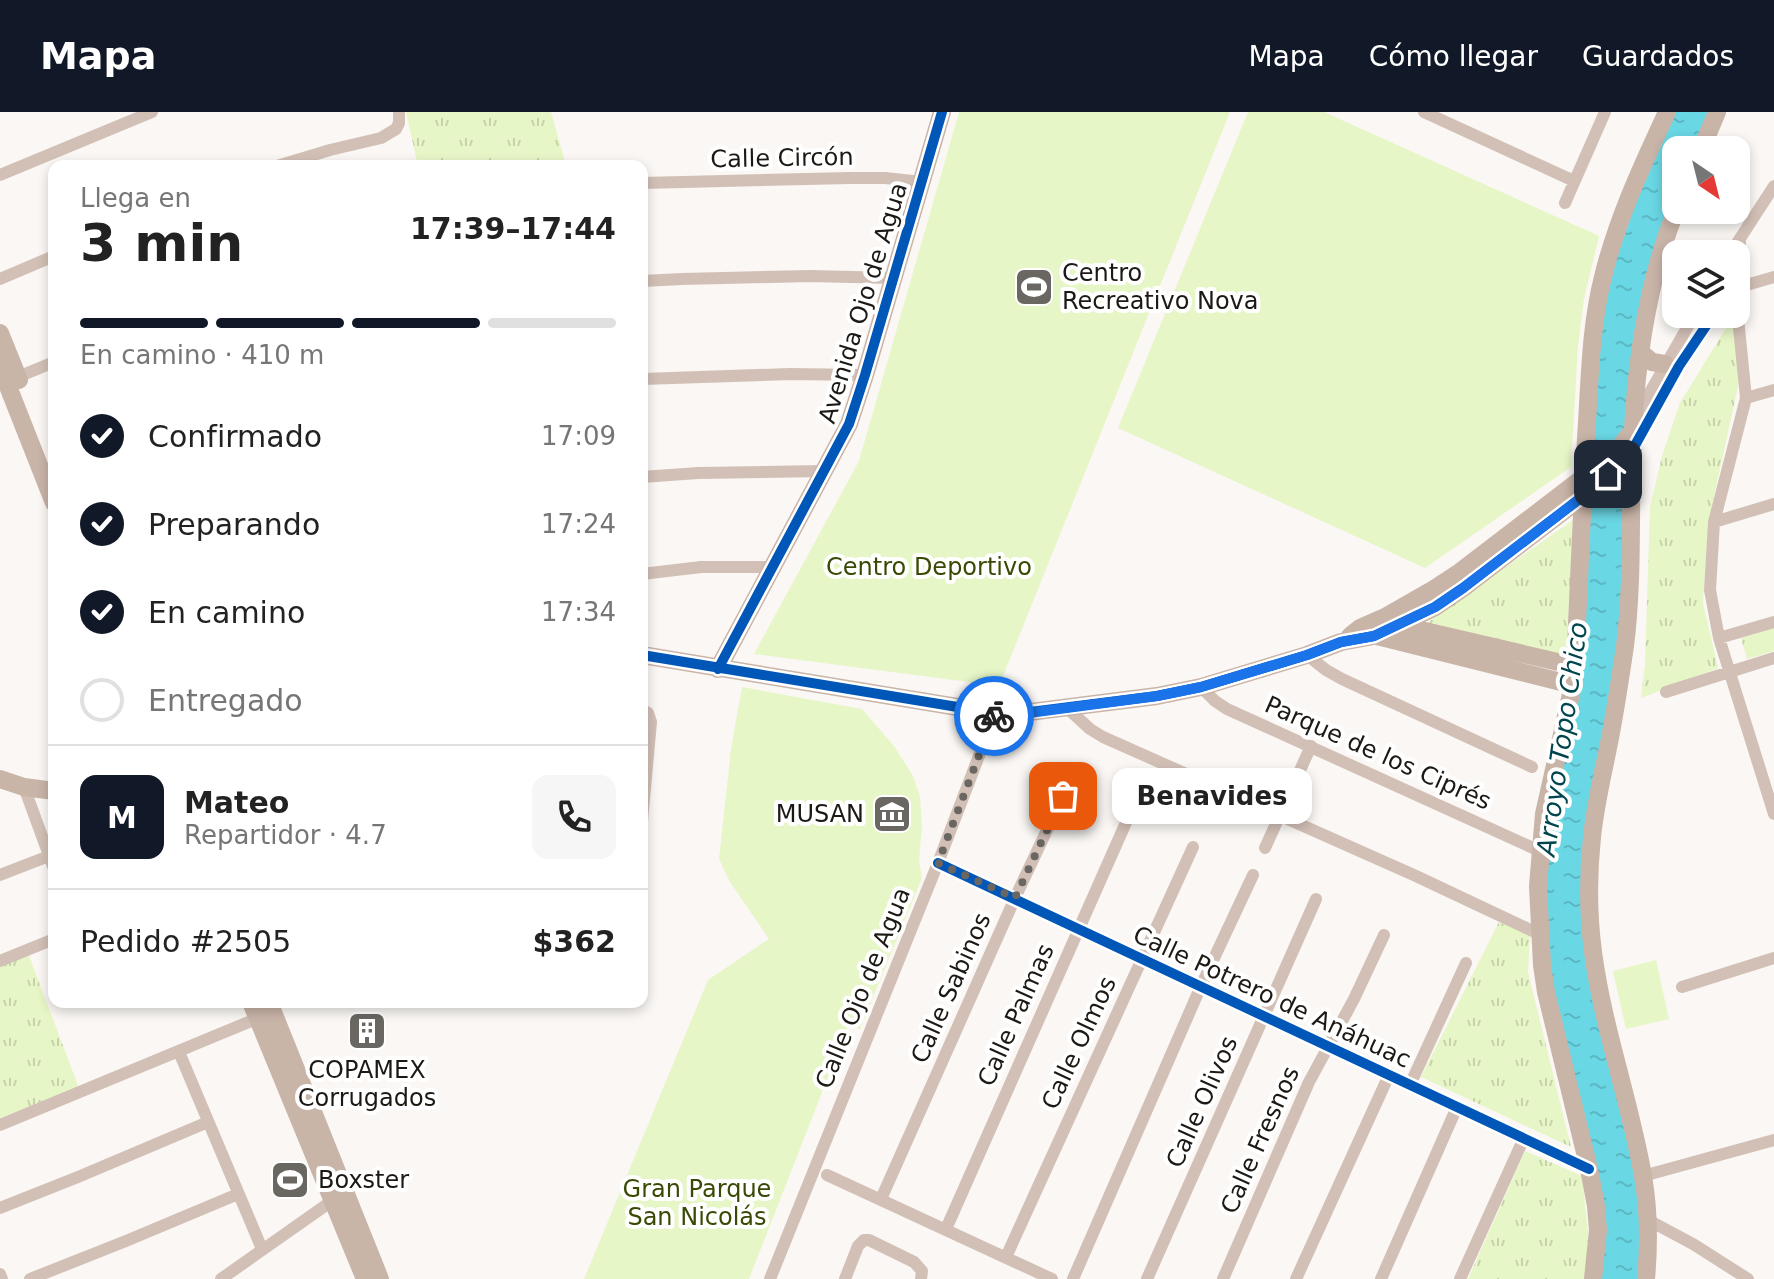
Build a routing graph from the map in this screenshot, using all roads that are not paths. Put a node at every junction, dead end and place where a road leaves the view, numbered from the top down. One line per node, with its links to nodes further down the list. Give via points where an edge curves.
1 (152, 112): 10 (street)
2 (399, 112): 9 (street, via 396,129 381,138)
3 (942, 112): 12 (street, Avenida Ojo de Agua)
4 (1424, 112): 11 (street)
5 (1605, 112): 11 (street)
6 (1667, 112): 42 (street, via 1630,193 1602,280 1594,323)
7 (1717, 112): 8 (street)
8 (1707, 136)
9 (297, 160)
10 (0, 175)
11 (1574, 181): 15 (street)
12 (922, 182): 13 (street, Calle Circón, via 850,178); 22 (street, Avenida Ojo de Agua)
13 (648, 183)
14 (1774, 186): 17 (street)
15 (1565, 203)
16 (1671, 224): 30 (street)
17 (1740, 236): 18 (street); 19 (street)
18 (1738, 240)
19 (1740, 240)
20 (48, 259): 23 (street)
21 (1774, 277): 25 (street)
22 (894, 278): 24 (street); 34 (street, Avenida Ojo de Agua)
23 (0, 279)
24 (648, 281)
25 (1750, 284)
26 (1687, 328): 32 (street)
27 (1705, 328): 38 (street)
28 (1739, 328): 37 (street)
29 (0, 333): 33 (street)
30 (1640, 352): 32 (street); 38 (street)
31 (48, 364): 33 (street)
32 (1665, 364): 38 (street)
33 (8, 375): 39 (street)
34 (865, 375): 35 (street); 40 (street, Avenida Ojo de Agua, via 849,424)
35 (648, 379)
36 (1774, 390): 37 (street)
37 (1746, 398): 44 (street)
38 (1627, 447): 42 (street); 107 (street, via 1632,514 1625,644 1589,875 1601,998)
39 (48, 466)
40 (824, 471): 41 (street); 45 (street, Avenida Ojo de Agua)
41 (648, 477)
42 (1588, 483): 48 (street, via 1463,588); 49 (street); 54 (street)
43 (1774, 504): 44 (street)
44 (1714, 522): 50 (street, via 1710,590)
45 (771, 567): 46 (street); 55 (street, Avenida Ojo de Agua)
46 (648, 573)
47 (1774, 622): 50 (street)
48 (1399, 625): 49 (street); 54 (street)
49 (1367, 632): 51 (street); 57 (street)
50 (1719, 638): 56 (street)
51 (1307, 655): 58 (street); 65 (street, via 1342,679)
52 (648, 656): 55 (street)
53 (1774, 658): 56 (street)
54 (1575, 666): 57 (street)
55 (718, 669): 61 (street)
56 (1729, 673): 59 (street); 66 (street)
57 (1573, 685): 76 (street, via 1544,814)
58 (1201, 687): 60 (street); 63 (street, Parque de los Ciprés, via 1227,709)
59 (1666, 692)
60 (1067, 708): 61 (street); 72 (street, via 1103,737)
61 (995, 714): 79 (street, Calle Ojo de Agua)
62 (648, 716): 64 (street)
63 (1311, 746): 72 (street); 76 (street, Parque de los Ciprés)
64 (648, 755)
65 (1532, 767)
66 (1768, 776): 71 (street)
67 (0, 779): 68 (street)
68 (24, 787): 69 (street); 77 (street)
69 (48, 790)
70 (1063, 796): 82 (street, Calle Sabinos)
71 (1774, 814)
72 (1279, 815): 75 (street); 86 (street)
73 (1128, 818): 84 (street, Calle Palmas)
74 (1193, 847): 88 (street, Calle Olmos)
75 (1265, 848)
76 (1542, 852): 86 (street)
77 (48, 853)
78 (48, 856): 80 (street)
79 (938, 863): 82 (street, Calle Potrero de Anáhuac); 121 (street, Calle Ojo de Agua)
80 (0, 875)
81 (1253, 875): 92 (street)
82 (1015, 898): 84 (street, Calle Potrero de Anáhuac); 110 (street, Calle Sabinos)
83 (1316, 899): 95 (street, Calle Olivos)
84 (1079, 928): 88 (street, Calle Potrero de Anáhuac); 113 (street, Calle Palmas)
85 (1384, 935): 96 (street, Calle Fresnos)
86 (1541, 935): 105 (street, via 1546,992)
87 (48, 941): 90 (street)
88 (1142, 958): 92 (street, Calle Potrero de Anáhuac); 115 (street, Calle Olmos)
89 (1774, 958): 93 (street)
90 (0, 961)
91 (1466, 963): 99 (street)
92 (1201, 986): 95 (street, Calle Potrero de Anáhuac); 124 (street)
93 (1682, 987)
94 (263, 1009): 97 (street); 109 (street)
95 (1265, 1016): 96 (street, Calle Potrero de Anáhuac); 125 (street, Calle Olivos)
96 (1328, 1046): 98 (street, Calle Potrero de Anáhuac); 126 (street, Calle Fresnos)
97 (179, 1052): 101 (street); 102 (street)
98 (1389, 1075): 99 (street, Calle Potrero de Anáhuac); 127 (street)
99 (1410, 1085): 100 (street, Calle Potrero de Anáhuac)
100 (1457, 1107): 103 (street, Calle Potrero de Anáhuac); 128 (street)
101 (208, 1122): 108 (street); 111 (street)
102 (0, 1125)
103 (1524, 1138): 105 (street, Calle Potrero de Anáhuac); 129 (street)
104 (1774, 1140): 107 (street)
105 (1589, 1169): 130 (street, via 1598,1230)
106 (827, 1175): 110 (street)
107 (1643, 1176): 112 (street)
108 (238, 1194): 114 (street); 117 (street)
109 (338, 1197): 114 (street); 119 (street); 120 (street)
110 (881, 1199): 113 (street)
111 (0, 1208)
112 (1648, 1220): 131 (street); 132 (street)
113 (946, 1229): 115 (street)
114 (262, 1249): 118 (street)
115 (1006, 1257): 123 (street)
116 (920, 1272): 122 (street, via 864,1240)
117 (30, 1279)
118 (221, 1279)
119 (365, 1279)
120 (380, 1279)
121 (770, 1279)
122 (845, 1279)
123 (1052, 1279)
124 (1073, 1279)
125 (1147, 1279)
126 (1223, 1279)
127 (1296, 1279)
128 (1381, 1279)
129 (1460, 1279)
130 (1593, 1279)
131 (1646, 1279)
132 (1748, 1279)

